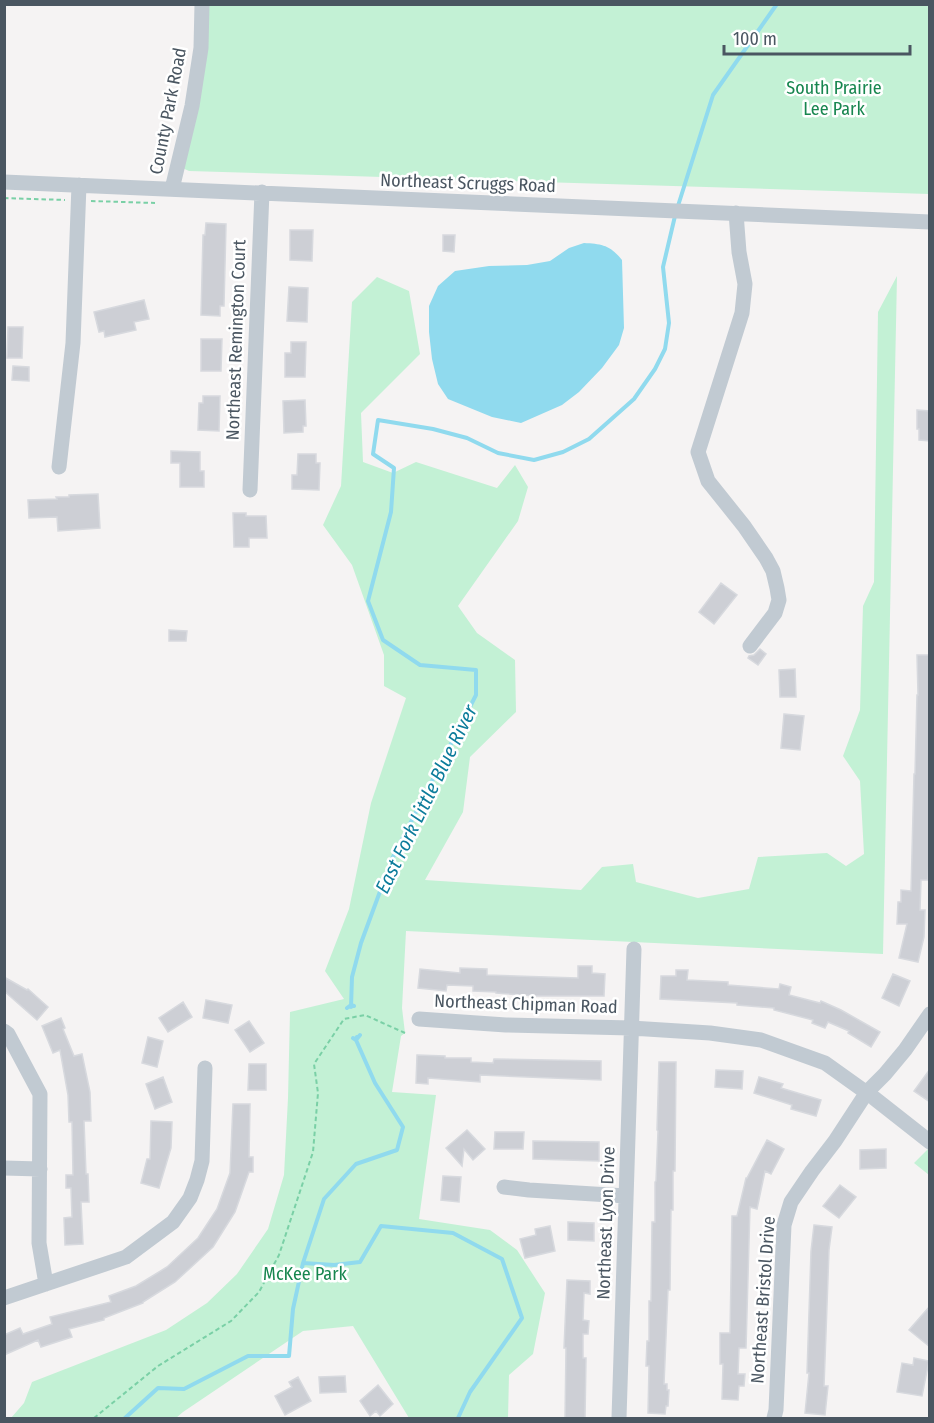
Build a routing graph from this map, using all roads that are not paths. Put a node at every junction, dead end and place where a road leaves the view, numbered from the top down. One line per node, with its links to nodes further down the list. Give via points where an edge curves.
1 (202, 4): 4 (street, County Park Road, via 201,48 192,106)
2 (4, 182): 3 (street, Northeast Scruggs Road)
3 (79, 185): 4 (street, Northeast Scruggs Road); 8 (street, via 73,343)
4 (172, 189): 5 (street, Northeast Scruggs Road)
5 (262, 192): 6 (street, Northeast Scruggs Road); 9 (street, Northeast Remington Court)
6 (736, 213): 7 (street, Northeast Scruggs Road); 10 (street, via 745,284 742,313 698,452 708,481 744,526 773,572 779,600 776,613)
7 (930, 222)
8 (59, 467)
9 (250, 490)
10 (750, 646)
11 (634, 949): 14 (street, Northeast Chipman Road)
12 (930, 1014): 17 (street, Northeast Bristol Drive, via 905,1050)
13 (419, 1019): 14 (street, Northeast Chipman Road)
14 (631, 1028): 17 (street, Northeast Chipman Road, via 761,1040 825,1063); 22 (street, Northeast Lyon Drive)
15 (4, 1031): 20 (street, via 40,1094)
16 (205, 1068): 23 (street, via 202,1161 190,1198 172,1222 126,1257)
17 (867, 1092): 18 (street, Northeast Chipman Road); 26 (street, Northeast Bristol Drive, via 791,1202 784,1225)
18 (930, 1142)
19 (4, 1168): 20 (street)
20 (40, 1169): 23 (street, via 39,1243)
21 (504, 1187): 22 (street)
22 (626, 1196): 25 (street, Northeast Lyon Drive)
23 (46, 1284): 24 (street)
24 (4, 1298)
25 (619, 1419)
26 (774, 1419)

